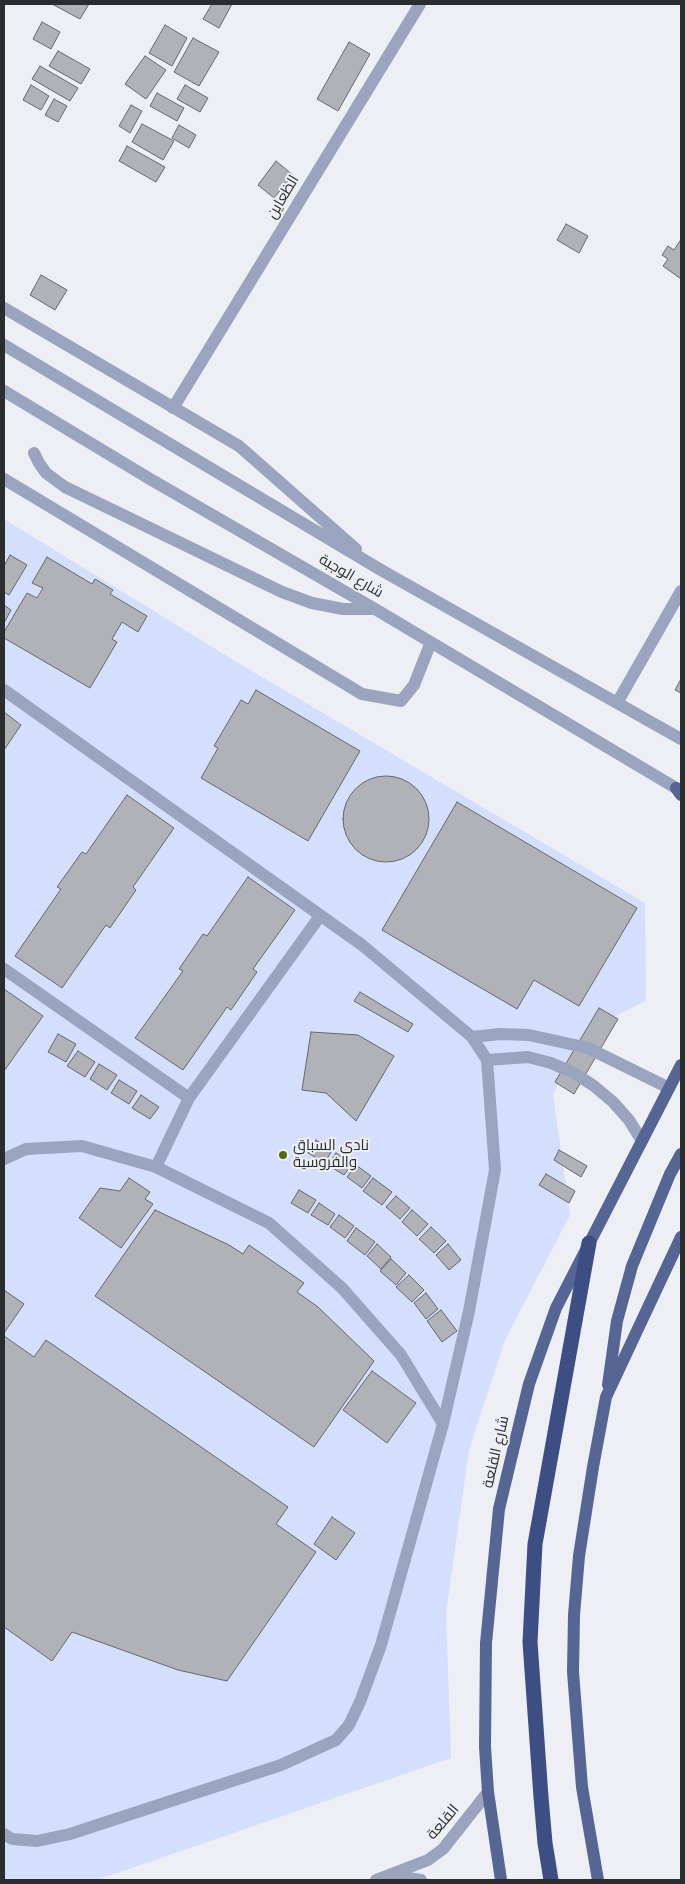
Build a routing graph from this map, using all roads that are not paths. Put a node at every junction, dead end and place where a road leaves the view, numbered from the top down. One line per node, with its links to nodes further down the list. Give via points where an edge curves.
1 (420, 4): 5 (street, الظعاين)
2 (4, 308): 5 (street, شارع الوجبة)
3 (4, 345): 8 (street, شارع الوجبة)
4 (4, 391): 10 (street, شارع الوجبة)
5 (174, 408): 8 (street, شارع الوجبة, via 238,446)
6 (34, 453): 10 (street, via 46,473 64,487 282,592 312,603 343,609)
7 (4, 479): 11 (street, via 362,694 401,701 414,685)
8 (381, 570): 13 (street, شارع الوجبة)
9 (681, 591): 13 (street)
10 (375, 609): 11 (street, شارع الوجبة)
11 (431, 642): 15 (street, شارع الوجبة)
12 (4, 690): 16 (street)
13 (617, 703): 14 (street, شارع الوجبة)
14 (681, 738)
15 (679, 791)
16 (320, 916): 18 (street, via 362,945); 22 (street)
17 (4, 969): 22 (street)
18 (472, 1037): 19 (street); 21 (street, via 529,1035 588,1048)
19 (487, 1060): 23 (street, via 528,1057 574,1073 613,1102); 30 (street, via 495,1170 469,1311)
20 (681, 1064): 21 (main road, شارع القلعة)
21 (669, 1088): 23 (main road, شارع القلعة)
22 (189, 1098): 26 (street)
23 (642, 1141): 28 (main road, شارع القلعة)
24 (681, 1154): 29 (main road, via 632,1266 616,1321)
25 (4, 1159): 26 (street, via 26,1149 82,1146)
26 (156, 1167): 30 (street, via 269,1223 342,1288 401,1355)
27 (681, 1237): 29 (main road)
28 (589, 1243): 31 (main road, شارع القلعة, via 556,1308 529,1384 500,1509 486,1643); 37 (highway, via 535,1544 530,1642 545,1843)
29 (606, 1397): 38 (main road, via 579,1556 573,1672 582,1787)
30 (443, 1424): 32 (street, via 380,1644 360,1702 349,1725 336,1740 281,1765 70,1834 37,1841 12,1839)
31 (488, 1792): 33 (street, القلعة, via 443,1850 428,1860); 36 (main road, شارع القلعة)
32 (4, 1834)
33 (389, 1875): 34 (street, القلعة); 35 (street, القلعة)
34 (376, 1880)
35 (421, 1880)
36 (500, 1880)
37 (551, 1880)
38 (598, 1880)

